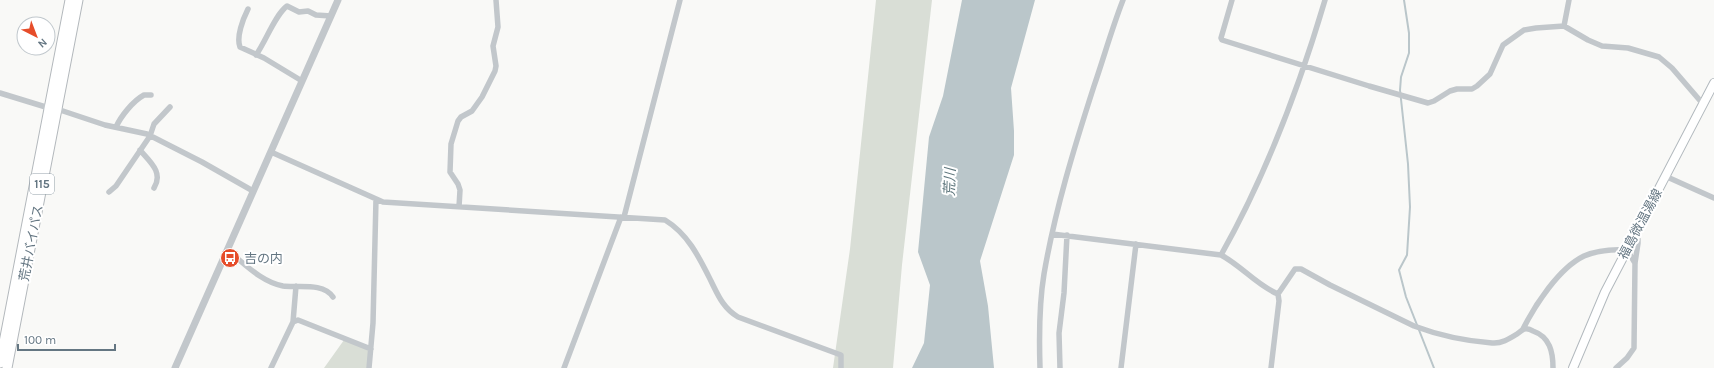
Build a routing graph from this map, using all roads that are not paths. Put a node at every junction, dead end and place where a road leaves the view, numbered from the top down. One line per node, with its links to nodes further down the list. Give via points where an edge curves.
1 (70, 0): 21 (highway, 荒井バイパス / 115)
2 (78, 0): 21 (highway, 荒井バイパス / 115)
3 (338, 0): 11 (street)
4 (496, 0): 32 (street, via 498,27 493,46 495,72 472,111 458,121 451,144 450,172 460,190)
5 (680, 0): 33 (street)
6 (1123, 0): 35 (street, via 1078,135)
7 (1232, 0): 14 (street, via 1222,40)
8 (1326, 0): 14 (street)
9 (1569, 0): 12 (street)
10 (248, 9): 13 (street, via 238,43 240,47)
11 (331, 16): 13 (street, via 316,15 308,11 299,12 287,6 281,11); 15 (street)
12 (1564, 26): 14 (street, via 1524,30 1503,45 1490,74 1477,86 1472,89 1450,91 1431,103); 19 (street, via 1602,46 1628,48 1659,57)
13 (256, 55): 15 (street)
14 (1304, 66): 40 (street, via 1267,164)
15 (302, 81): 25 (street)
16 (1714, 83): 19 (main road, 福島微温湯線)
17 (0, 93): 21 (street)
18 (151, 95): 22 (street, via 144,95 136,101)
19 (1703, 104): 26 (main road, 福島微温湯線)
20 (170, 107): 23 (street, via 154,124)
21 (53, 108): 22 (street); 48 (highway, 荒井バイパス / 115); 49 (highway, 荒井バイパス / 115)
22 (116, 127): 23 (street)
23 (150, 136): 24 (street); 28 (street)
24 (140, 150): 27 (street, via 158,174); 29 (street, via 116,186)
25 (271, 152): 28 (street); 31 (street)
26 (1665, 176): 30 (street); 34 (main road, 福島微温湯線)
27 (154, 188)
28 (253, 191): 38 (street)
29 (109, 192)
30 (1714, 198)
31 (376, 199): 32 (street, via 383,202); 47 (street)
32 (459, 206): 33 (street)
33 (623, 217): 53 (street); 54 (street, via 665,220 670,223 690,244 722,302 731,312 841,355)
34 (1638, 228): 39 (main road, 福島微温湯線); 41 (street)
35 (1052, 234): 36 (street); 55 (street, via 1044,275)
36 (1067, 235): 37 (street); 56 (street, via 1059,333)
37 (1136, 244): 40 (street); 57 (street)
38 (228, 250): 42 (street, via 263,278 283,286); 50 (street)
39 (1627, 250): 41 (street); 46 (street, via 1594,252 1573,264 1544,294); 60 (main road, 福島微温湯線, via 1602,299)
40 (1221, 255): 43 (street, via 1264,288)
41 (1635, 263): 61 (street, via 1634,348)
42 (296, 286): 44 (street, via 326,290); 45 (street)
43 (1278, 294): 46 (street, via 1292,272 1298,268 1426,330 1493,343 1510,338); 58 (street)
44 (333, 297)
45 (293, 322): 47 (street, via 300,320); 51 (street)
46 (1523, 329): 59 (street, via 1528,328 1545,337 1553,354)
47 (371, 349): 52 (street)
48 (0, 363)
49 (7, 368)
50 (175, 368)
51 (271, 368)
52 (369, 368)
53 (564, 368)
54 (841, 368)
55 (1040, 368)
56 (1060, 368)
57 (1121, 368)
58 (1271, 368)
59 (1553, 368)
60 (1573, 368)
61 (1616, 368)

